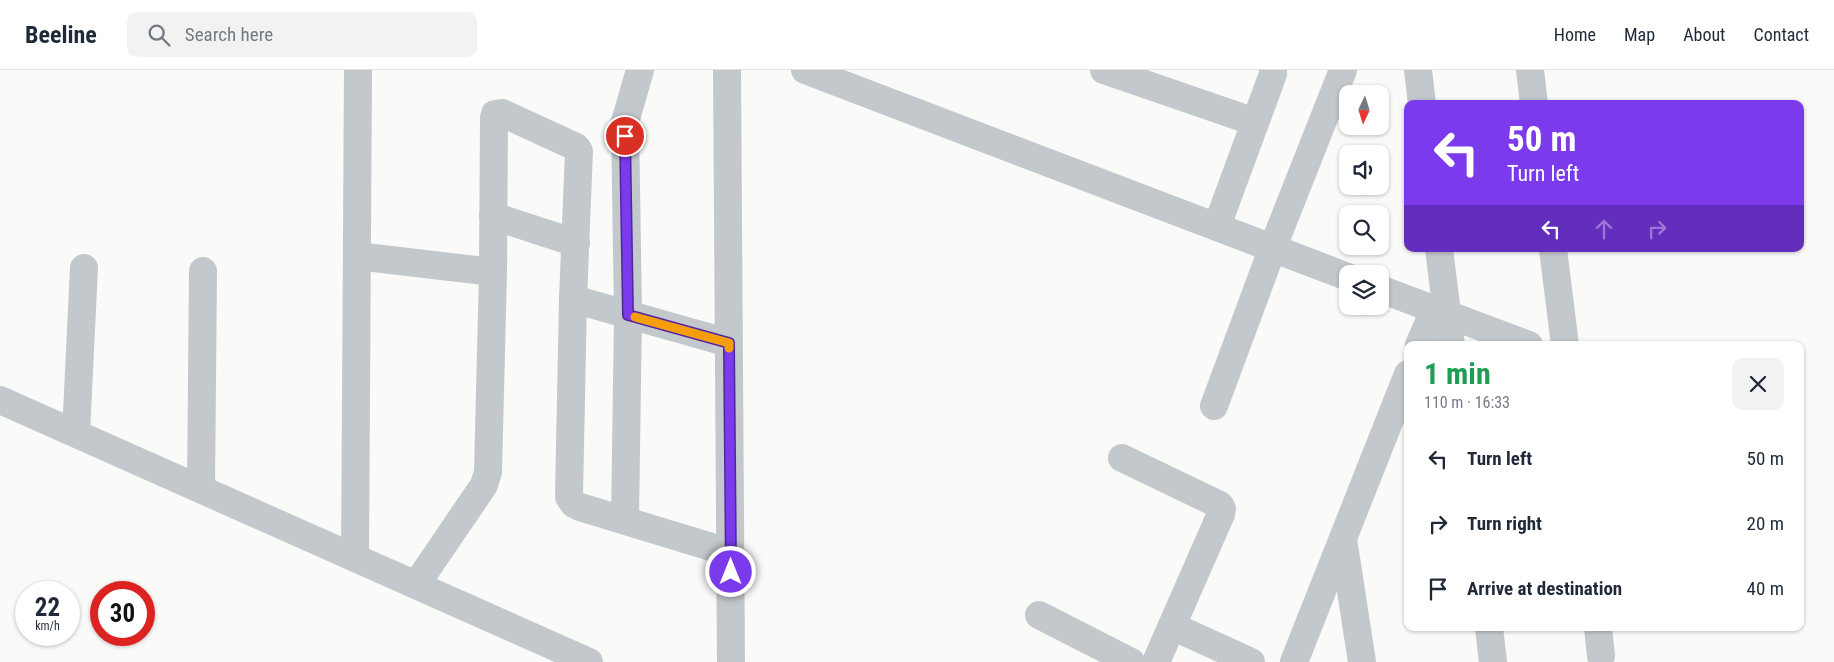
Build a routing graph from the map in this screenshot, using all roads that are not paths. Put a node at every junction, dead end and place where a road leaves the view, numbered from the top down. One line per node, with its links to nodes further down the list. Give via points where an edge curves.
1 (358, 70): 20 (street)
2 (640, 70): 28 (street, via 625,122)
3 (727, 70): 33 (street)
4 (805, 70): 10 (street)
5 (1273, 70): 13 (street)
6 (1343, 70): 17 (street)
7 (1418, 70): 11 (street)
8 (1530, 70): 12 (street)
9 (1110, 71): 13 (street)
10 (834, 75): 15 (street)
11 (1422, 100)
12 (1534, 100)
13 (1255, 122): 15 (street)
14 (493, 216): 16 (street); 16 (street, via 494,118 498,113 579,151); 23 (street)
15 (1217, 226): 17 (street)
16 (576, 243): 26 (street)
17 (1273, 248): 24 (street); 36 (street)
18 (1439, 252): 27 (street)
19 (1553, 252): 32 (street)
20 (357, 256): 23 (street); 43 (street)
21 (84, 268): 37 (street)
22 (202, 271): 39 (street)
23 (493, 272): 44 (street, via 488,472 484,486)
24 (1339, 273)
25 (1389, 292): 27 (street)
26 (573, 300): 28 (street); 40 (street, via 569,498 580,507)
27 (1441, 312): 29 (street); 30 (street); 31 (street)
28 (628, 315): 33 (street); 40 (street)
29 (1422, 341)
30 (1450, 341)
31 (1518, 341)
32 (1564, 341)
33 (729, 343): 42 (street)
34 (1404, 384): 41 (street)
35 (0, 400): 37 (street)
36 (1214, 406)
37 (76, 433): 39 (street)
38 (1122, 458): 46 (street, via 1222,508)
39 (201, 489): 43 (street)
40 (625, 520): 42 (street)
41 (1343, 537): 55 (street); 56 (street)
42 (731, 554): 51 (street)
43 (355, 558): 44 (street)
44 (416, 585): 50 (street)
45 (1040, 615): 52 (street)
46 (1172, 626): 53 (street); 54 (street)
47 (1488, 631): 57 (street)
48 (1598, 631): 49 (street)
49 (1601, 656)
50 (589, 662)
51 (731, 662)
52 (1131, 662)
53 (1156, 662)
54 (1251, 662)
55 (1294, 662)
56 (1362, 662)
57 (1493, 662)

